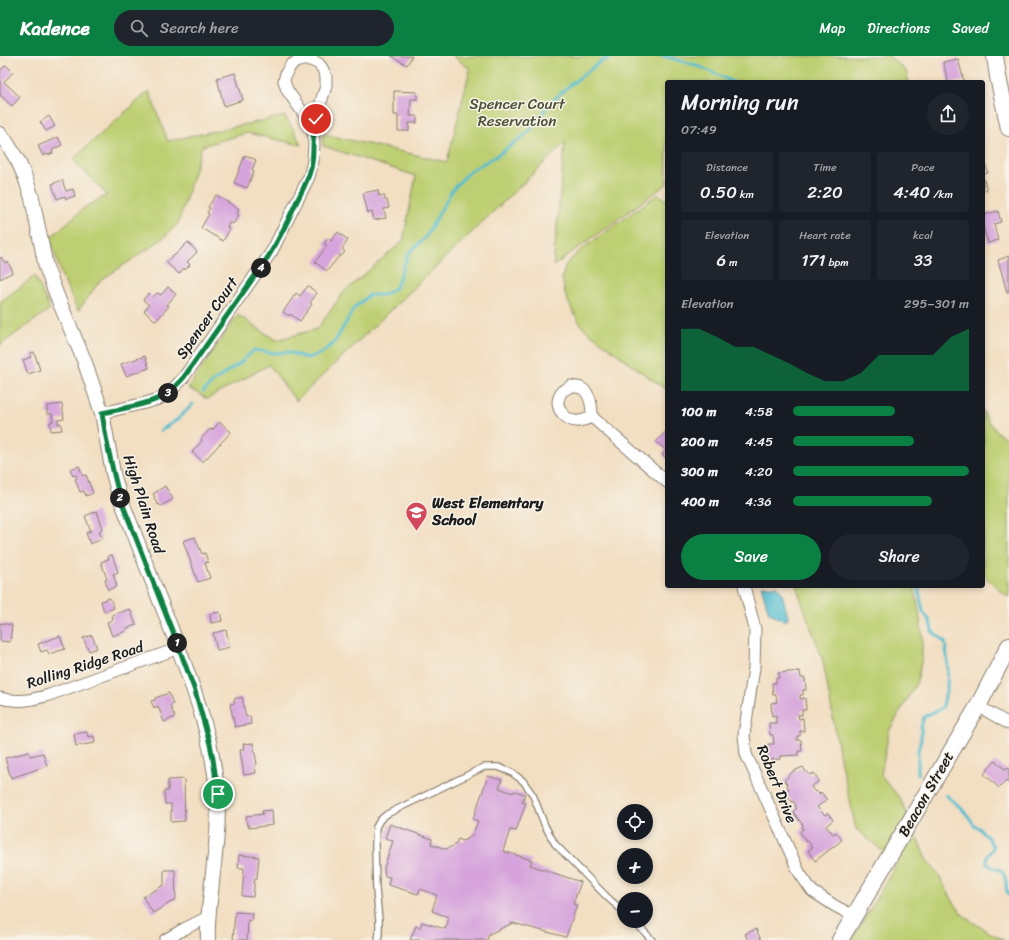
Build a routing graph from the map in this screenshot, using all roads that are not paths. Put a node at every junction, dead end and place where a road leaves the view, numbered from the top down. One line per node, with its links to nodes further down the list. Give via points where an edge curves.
1 (995, 56): 3 (main road)
2 (313, 127): 2 (street, Spencer Court, via 326,86 326,76 319,64 303,60 294,63 288,69 285,86); 5 (street, Spencer Court, via 314,149 311,169 280,237 184,377 171,391 158,399)
3 (1009, 128)
4 (0, 134): 5 (street, High Plain Road, via 25,177 32,198 46,267 84,360)
5 (102, 413): 10 (street, High Plain Road, via 119,495)
6 (592, 417): 7 (street)
7 (665, 480)
8 (745, 588): 15 (street, Robert Drive, via 755,629 754,668 744,735 746,754 799,872 812,891)
9 (1009, 646): 12 (main road, Beacon Street)
10 (179, 648): 11 (street, Rolling Ridge Road, via 49,695 19,701); 16 (street, High Plain Road, via 195,691 210,744 217,787 216,851)
11 (0, 698)
12 (978, 706): 13 (street); 15 (main road, Beacon Street)
13 (1009, 724)
14 (617, 906): 20 (lane, via 554,844 534,794 523,781 498,767 484,767 387,814 380,820 376,827 375,845)
15 (854, 916): 22 (main road, Beacon Street)
16 (208, 917): 18 (street); 19 (street, High Plain Road)
17 (641, 928): 21 (lane)
18 (165, 940)
19 (208, 940)
20 (378, 940)
21 (652, 940)
22 (840, 940)

